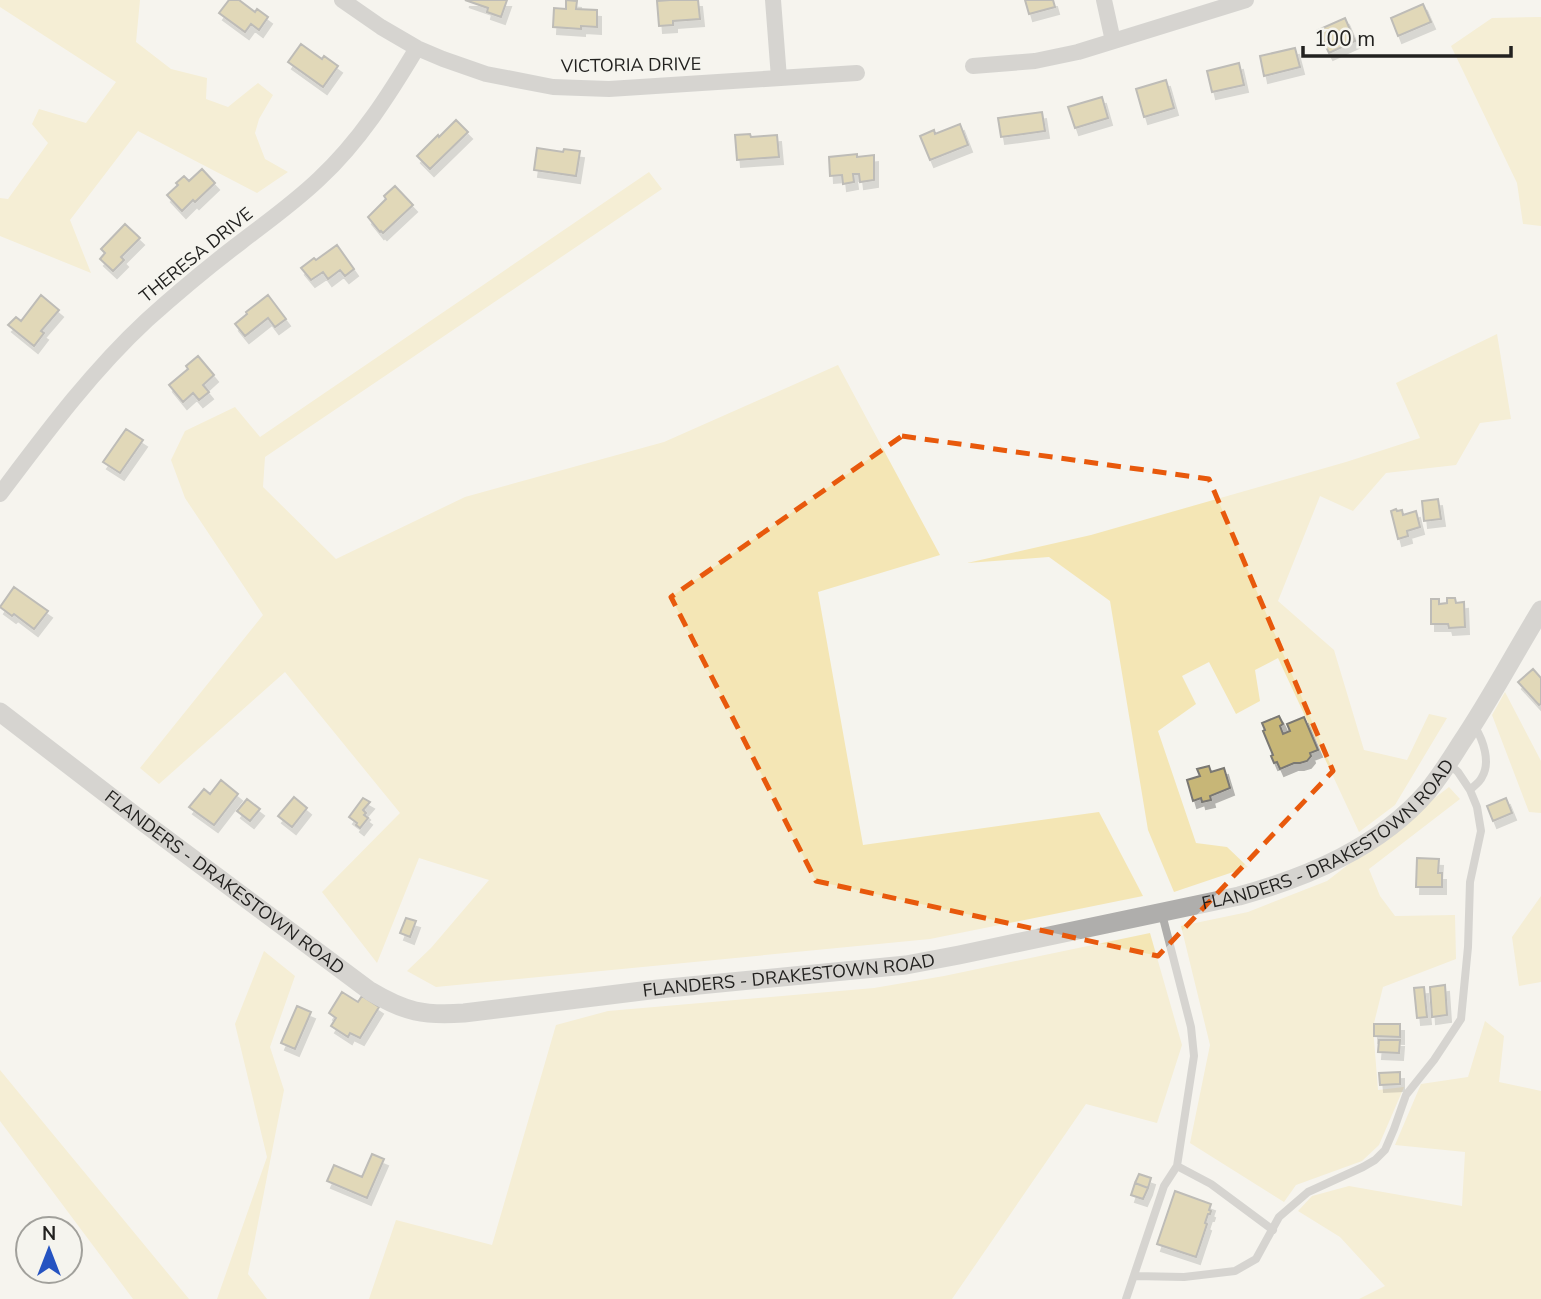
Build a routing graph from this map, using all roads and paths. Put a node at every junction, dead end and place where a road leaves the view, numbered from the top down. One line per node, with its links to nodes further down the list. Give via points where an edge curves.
1 (342, 0): 6 (street, VICTORIA DRIVE)
2 (773, 0): 9 (street)
3 (1104, 0): 5 (street)
4 (1245, 0): 5 (street)
5 (1112, 41): 7 (street, via 1035,61)
6 (417, 48): 9 (street, VICTORIA DRIVE, via 486,74 553,87 609,89); 10 (street, THERESA DRIVE, via 342,156 145,323 97,372)
7 (973, 66)
8 (857, 73): 9 (street, VICTORIA DRIVE)
9 (779, 78)
10 (0, 494)
11 (1541, 610): 13 (street, FLANDERS - DRAKESTOWN ROAD)
12 (0, 712): 16 (street, FLANDERS - DRAKESTOWN ROAD, via 351,978 391,1003 425,1014 906,965)
13 (1473, 724): 14 (street, FLANDERS - DRAKESTOWN ROAD); 15 (lane, via 1483,739 1486,764 1483,777)
14 (1448, 763): 15 (lane); 16 (street, FLANDERS - DRAKESTOWN ROAD, via 1401,817 1328,864 1276,886)
15 (1470, 790): 18 (lane, via 1481,831 1470,882 1461,1019 1406,1095 1385,1150 1363,1167 1308,1192 1279,1217)
16 (1161, 914): 17 (lane, via 1194,1042)
17 (1177, 1166): 18 (lane, via 1211,1184); 19 (lane, via 1164,1186)
18 (1273, 1230): 19 (lane, via 1256,1259 1235,1271)
19 (1134, 1276): 20 (lane)
20 (1126, 1299)

